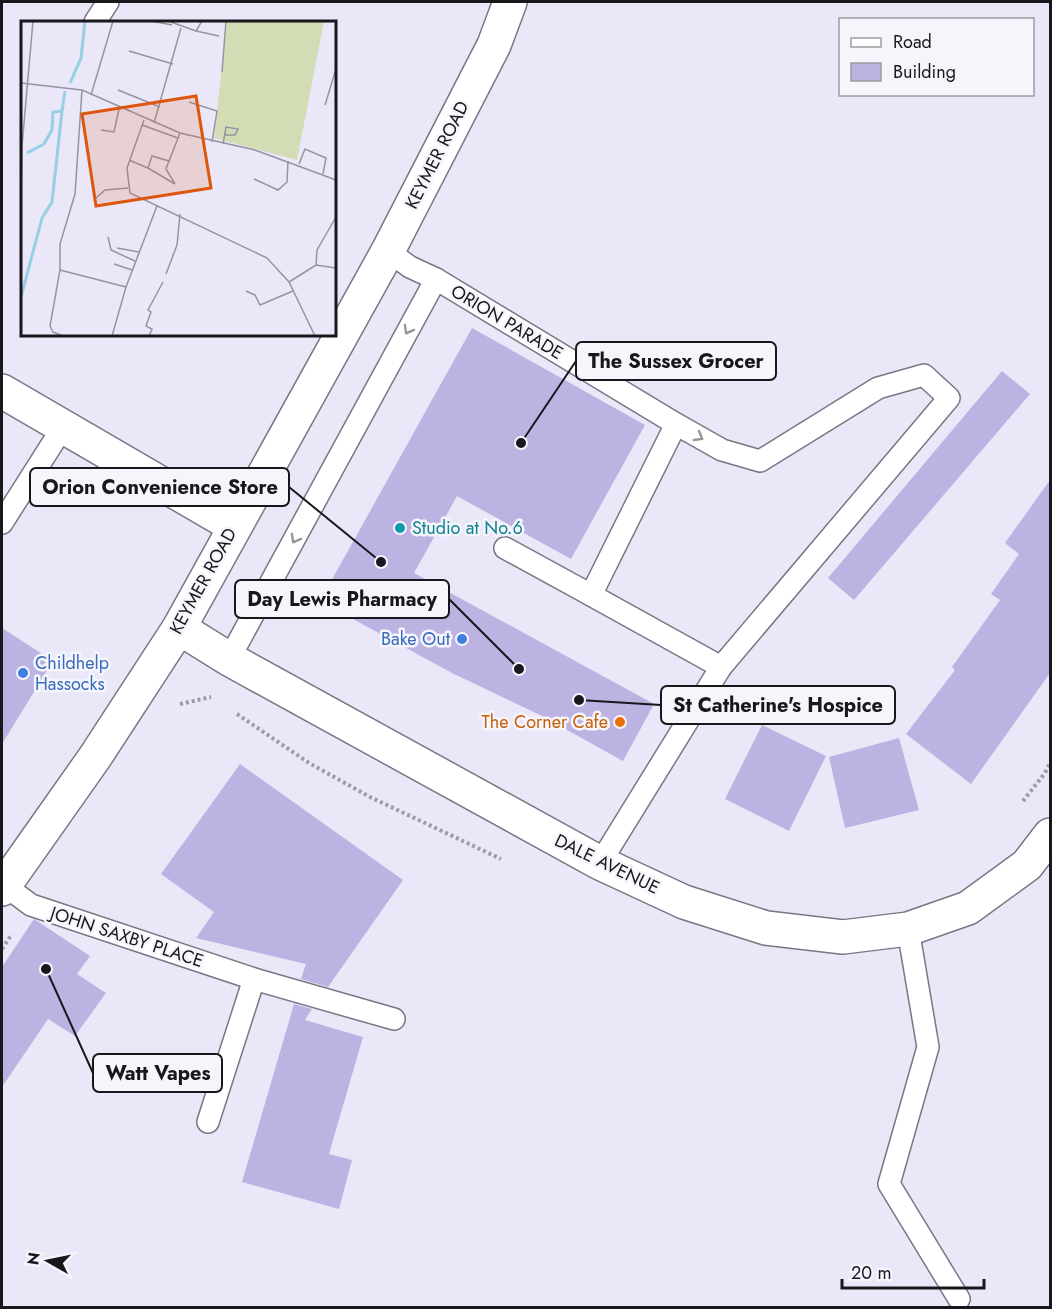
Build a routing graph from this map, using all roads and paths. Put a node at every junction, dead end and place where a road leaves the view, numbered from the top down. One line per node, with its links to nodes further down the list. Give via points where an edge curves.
1 (108, 2): 3 (lane)
2 (510, 2): 4 (street, KEYMER ROAD, via 494,45)
3 (96, 21)
4 (388, 251): 5 (lane); 10 (street, KEYMER ROAD)
5 (436, 279): 7 (lane, ORION PARADE); 14 (lane, ORION PARADE, one-way to 14)
6 (2, 391): 8 (street)
7 (676, 424): 12 (lane); 15 (lane, ORION PARADE, one-way to 15, via 722,450 760,461 878,387 924,375 949,398)
8 (63, 427): 9 (lane); 10 (street)
9 (2, 523)
10 (234, 526): 13 (street, KEYMER ROAD)
11 (505, 548): 12 (lane)
12 (591, 595): 15 (lane)
13 (179, 628): 14 (street, DALE AVENUE); 20 (street, KEYMER ROAD, via 95,757)
14 (229, 659): 19 (street, DALE AVENUE)
15 (721, 667): 19 (lane)
16 (1050, 763): 17 (path)
17 (1022, 802)
18 (1050, 835): 21 (street, DALE AVENUE, via 1027,865 968,908)
19 (600, 863): 21 (street, DALE AVENUE, via 684,902 766,928 843,937)
20 (3, 887): 22 (lane, JOHN SAXBY PLACE, via 32,905)
21 (908, 929): 25 (lane, via 928,1047 889,1184)
22 (254, 979): 23 (lane, JOHN SAXBY PLACE); 24 (lane)
23 (394, 1019)
24 (208, 1122)
25 (959, 1299)

